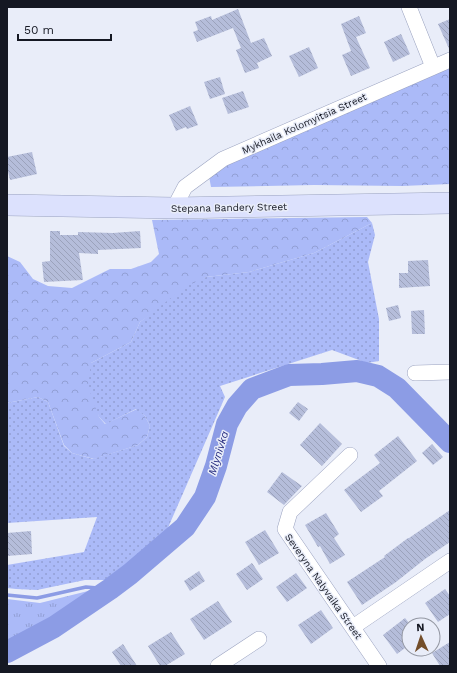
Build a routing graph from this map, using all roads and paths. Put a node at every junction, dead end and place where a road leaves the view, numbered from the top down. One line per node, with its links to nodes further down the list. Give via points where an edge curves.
1 (409, 7): 3 (street)
2 (450, 60): 3 (street, Mykhaila Kolomyitsia Street)
3 (432, 66): 6 (street, Mykhaila Kolomyitsia Street, via 223,159 185,187)
4 (450, 203): 6 (main road, Stepana Bandery Street)
5 (7, 205): 6 (main road, Stepana Bandery Street)
6 (174, 208)
7 (450, 372): 8 (street)
8 (416, 373)
9 (350, 456): 11 (street, Severyna Nalyvaika Street, via 290,512 285,529)
10 (450, 561): 11 (street)
11 (353, 627): 14 (street, Severyna Nalyvaika Street)
12 (259, 639): 13 (street)
13 (218, 666)
14 (379, 666)

